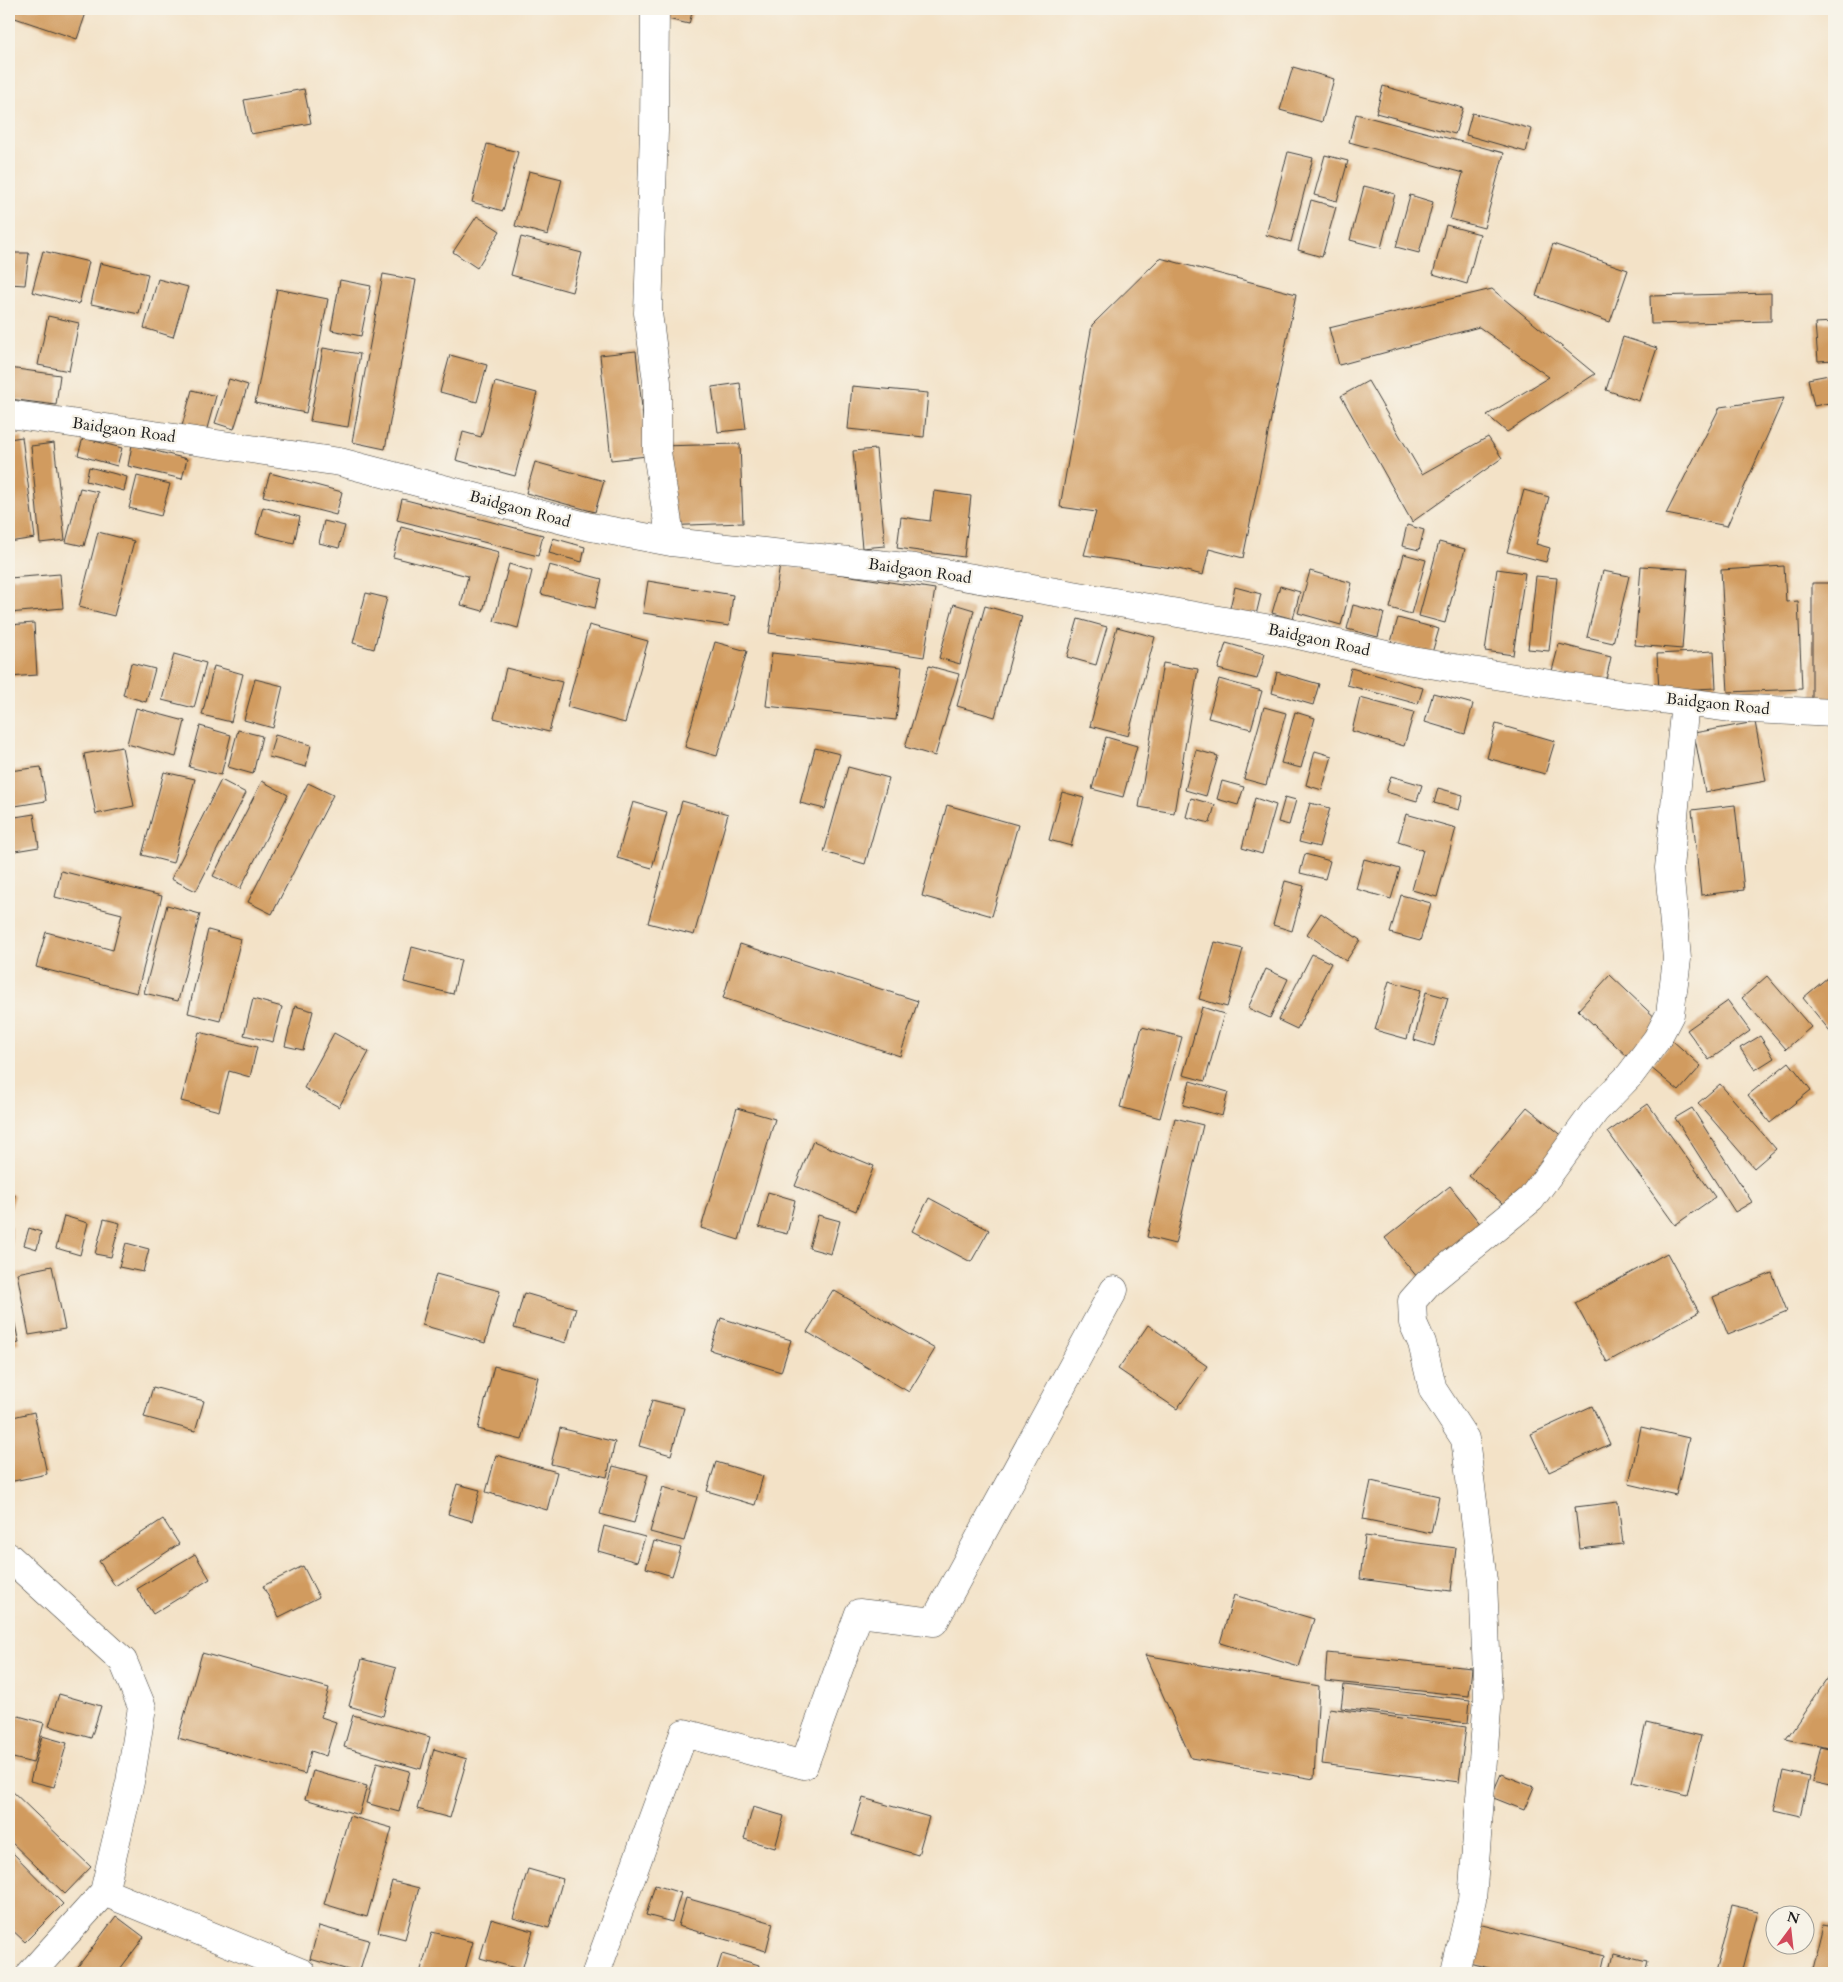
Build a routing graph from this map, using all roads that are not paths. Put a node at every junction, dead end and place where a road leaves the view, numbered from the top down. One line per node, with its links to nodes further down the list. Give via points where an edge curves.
1 (655, 9): 3 (street, via 648,313 657,382 657,452)
2 (9, 414): 3 (street, Baidgaon Road, via 340,462 586,526)
3 (671, 542): 4 (street, Baidgaon Road, via 915,568 1277,630 1412,661 1574,688)
4 (1685, 702): 5 (street, Baidgaon Road, via 1732,708); 12 (street, via 1669,868 1677,958 1670,1014 1652,1046 1630,1075 1595,1111 1531,1199 1428,1283 1412,1300 1413,1323 1422,1343 1433,1390 1465,1439 1483,1581 1488,1697 1472,1900)
5 (1834, 713)
6 (1114, 1290): 11 (street, via 934,1622 860,1614 804,1765 684,1733)
7 (9, 1557): 8 (street, via 123,1661 142,1706 130,1782)
8 (104, 1892): 9 (street); 10 (street)
9 (31, 1973)
10 (302, 1973)
11 (596, 1973)
12 (1455, 1973)

